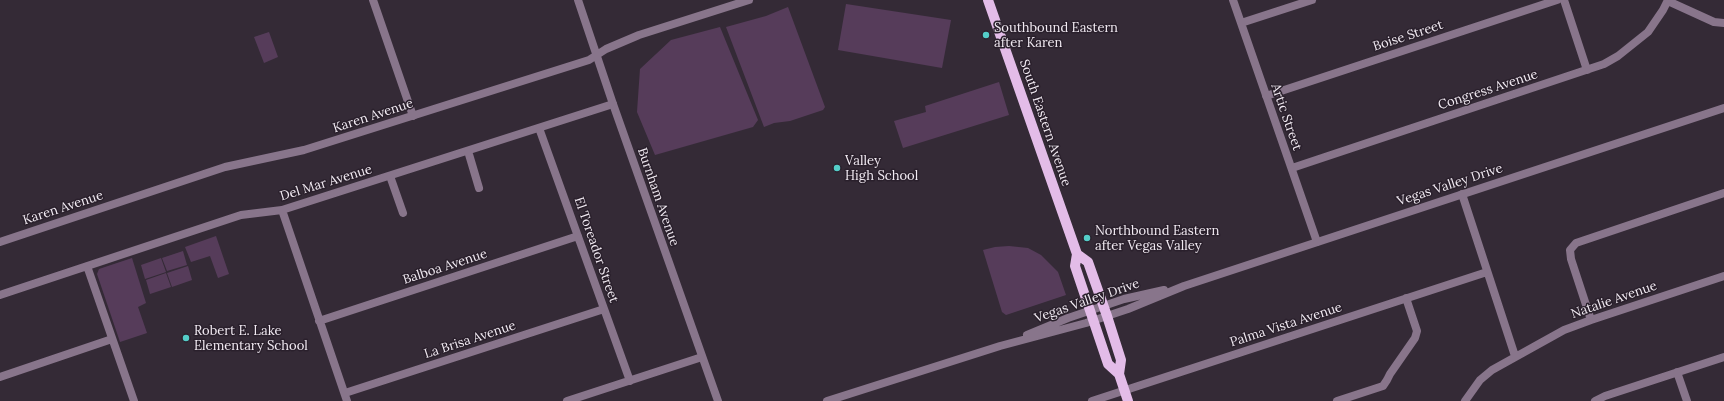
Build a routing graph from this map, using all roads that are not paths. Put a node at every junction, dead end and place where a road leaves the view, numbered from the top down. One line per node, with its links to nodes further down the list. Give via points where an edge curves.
1 (373, 0): 17 (street)
2 (578, 0): 12 (street, Burnham Avenue)
3 (749, 0): 12 (street, Karen Avenue, via 640,35)
4 (988, 0): 30 (main road, South Eastern Avenue)
5 (1233, 0): 10 (street, Artic Street)
6 (1312, 0): 10 (street)
7 (1557, 0): 14 (street, Boise Street)
8 (1564, 0): 13 (street)
9 (1668, 0): 11 (street, via 1714,22); 13 (street, Congress Avenue, via 1648,32 1639,40 1618,56)
10 (1241, 23): 14 (street, Artic Street)
11 (1724, 23)
12 (597, 55): 15 (street, Burnham Avenue); 17 (street, Karen Avenue, via 589,60)
13 (1587, 70): 20 (street, Congress Avenue)
14 (1266, 96): 20 (street, Artic Street)
15 (613, 104): 18 (street, Del Mar Avenue); 47 (street, Burnham Avenue)
16 (1724, 108): 24 (street, Vegas Valley Drive)
17 (413, 116): 28 (street, Karen Avenue, via 304,150 225,167)
18 (540, 128): 19 (street, Del Mar Avenue); 27 (street, El Toreador Street)
19 (468, 151): 21 (street, Del Mar Avenue); 22 (street)
20 (1292, 168): 29 (street, Artic Street)
21 (390, 176): 25 (street, Del Mar Avenue); 26 (street)
22 (479, 188)
23 (1724, 193): 42 (street, via 1576,243 1570,250 1571,259)
24 (1462, 194): 29 (street, Vegas Valley Drive); 32 (street)
25 (282, 210): 31 (street, Del Mar Avenue, via 241,215); 43 (street)
26 (403, 213)
27 (578, 236): 38 (street, El Toreador Street); 43 (street, Balboa Avenue)
28 (0, 242)
29 (1317, 242): 34 (street, Vegas Valley Drive)
30 (1078, 254): 37 (main road, South Eastern Avenue, via 1088,262); 39 (main road, South Eastern Avenue, via 1075,266)
31 (87, 266): 35 (street, Del Mar Avenue); 44 (street)
32 (1488, 272): 36 (street, Palma Vista Avenue); 46 (street)
33 (1724, 276): 42 (street, Natalie Avenue)
34 (1184, 286): 37 (street, Vegas Valley Drive); 40 (street, Vegas Valley Drive)
35 (0, 295)
36 (1406, 298): 53 (street, Palma Vista Avenue); 62 (street, via 1417,331 1415,338 1382,386)
37 (1103, 306): 39 (street, Vegas Valley Drive); 40 (main road, South Eastern Avenue)
38 (604, 309): 52 (street, El Toreador Street); 54 (street, La Brisa Avenue)
39 (1090, 310): 41 (main road, South Eastern Avenue); 45 (street, Vegas Valley Drive)
40 (1107, 316): 41 (street, Vegas Valley Drive); 50 (main road, South Eastern Avenue, via 1121,360)
41 (1093, 320): 45 (street, Vegas Valley Drive); 50 (main road, South Eastern Avenue, via 1108,364)
42 (1591, 320): 46 (street, Natalie Avenue, via 1564,330)
43 (319, 321): 54 (street)
44 (112, 339): 51 (street); 56 (street)
45 (1000, 346): 59 (street, Vegas Valley Drive)
46 (1515, 356): 63 (street, Natalie Avenue, via 1480,380)
47 (702, 357): 52 (street); 58 (street, Burnham Avenue)
48 (1724, 357): 49 (street)
49 (1677, 372): 55 (street); 65 (street)
50 (1119, 374): 53 (main road, South Eastern Avenue)
51 (0, 377)
52 (630, 381): 57 (street)
53 (1124, 391): 60 (street, Palma Vista Avenue); 61 (main road, South Eastern Avenue)
54 (346, 397)
55 (1606, 398): 64 (street)
56 (134, 401)
57 (568, 401)
58 (718, 401)
59 (827, 401)
60 (1092, 401)
61 (1128, 401)
62 (1337, 401)
63 (1465, 401)
64 (1595, 401)
65 (1687, 401)

